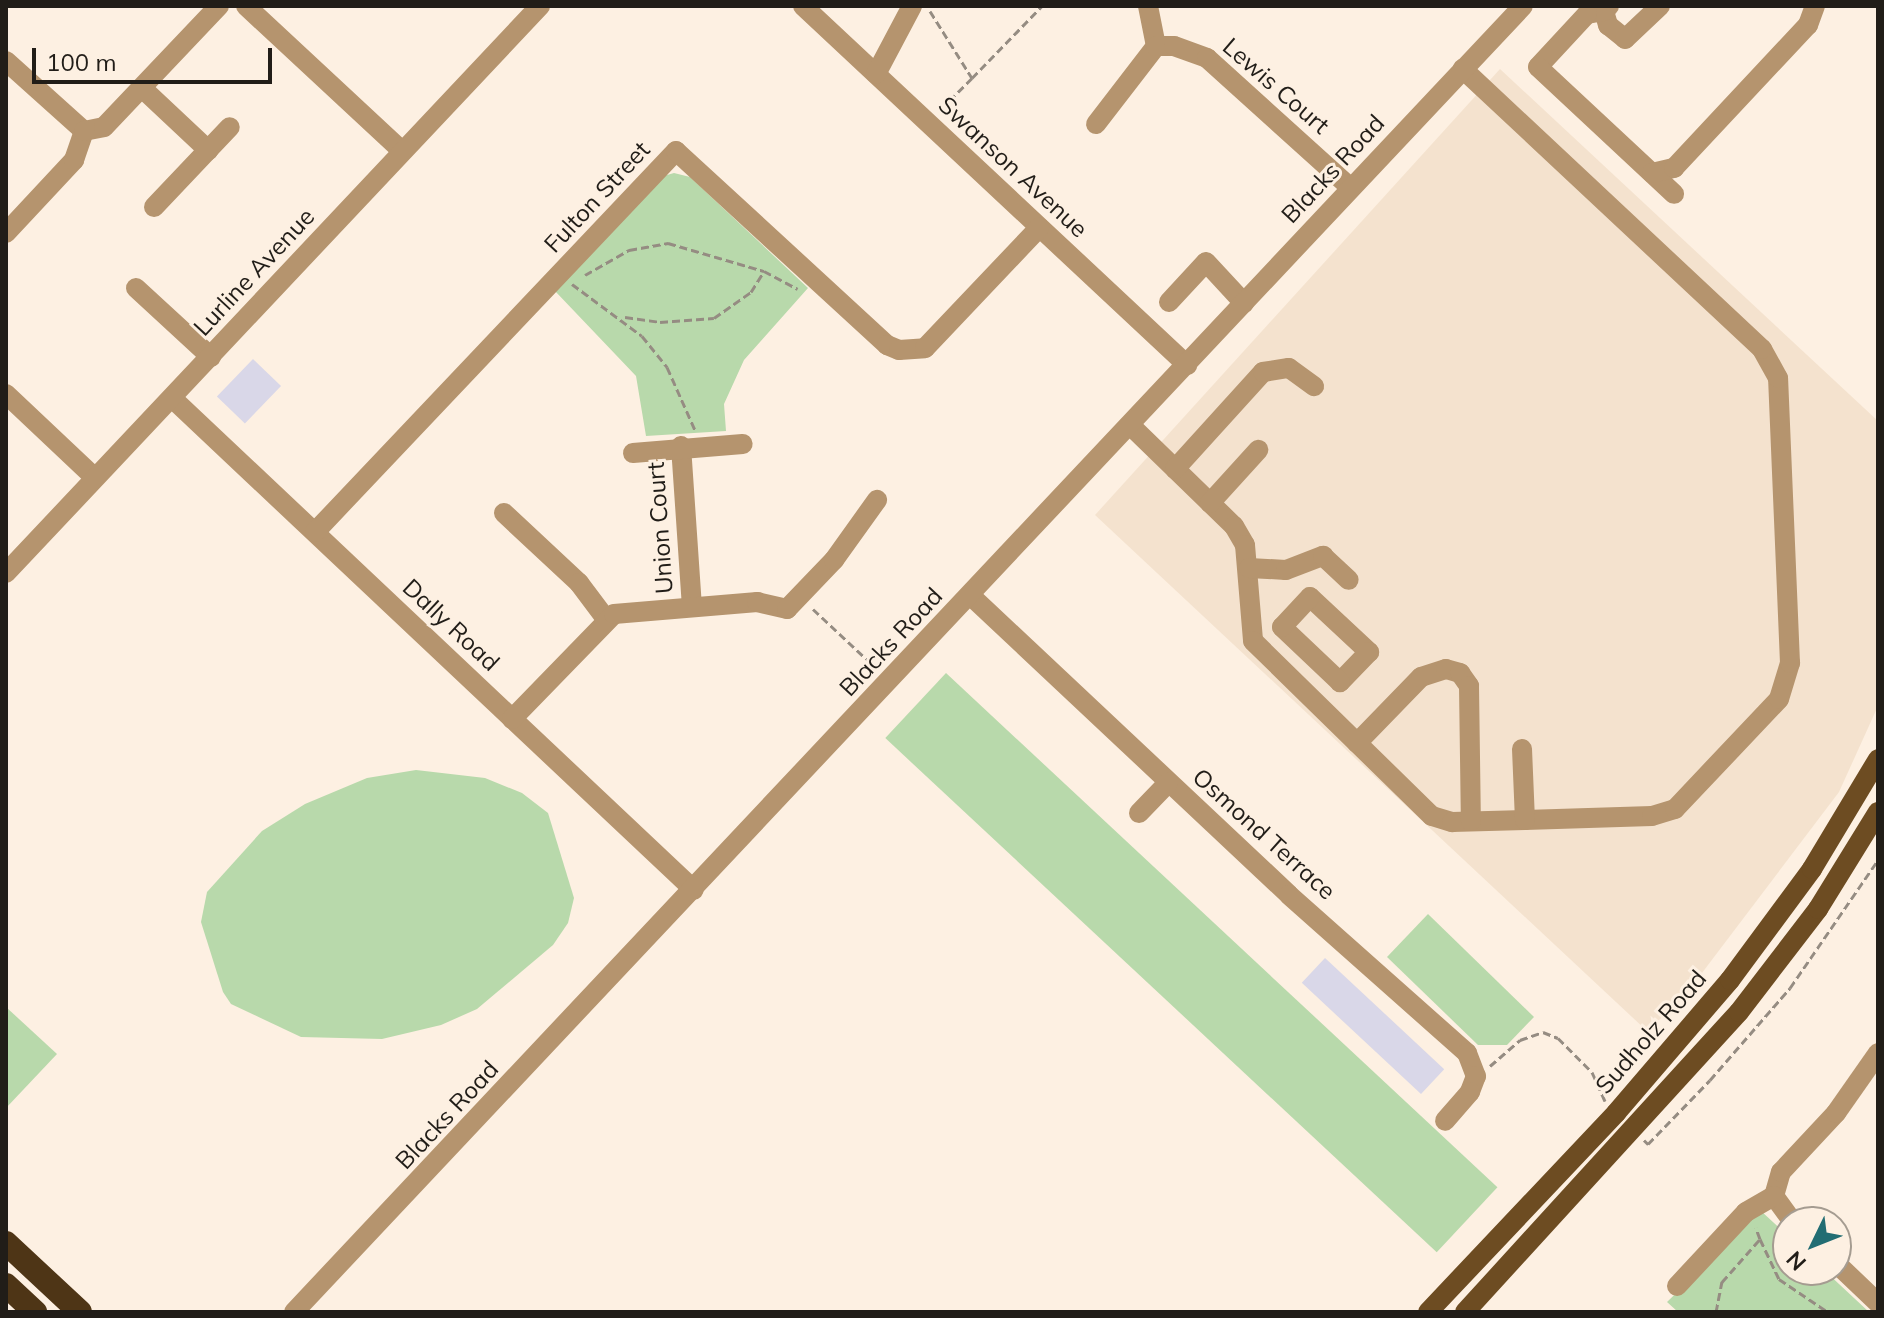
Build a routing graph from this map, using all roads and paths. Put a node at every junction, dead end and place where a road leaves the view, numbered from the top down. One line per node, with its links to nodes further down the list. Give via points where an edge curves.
1 (219, 6): 17 (street)
2 (246, 6): 23 (street)
3 (540, 6): 23 (street, Lurline Avenue)
4 (803, 6): 15 (street, Swanson Avenue)
5 (1042, 6): 16 (path)
6 (1148, 6): 12 (street)
7 (1523, 6): 14 (street, Blacks Road)
8 (1660, 6): 11 (street, via 1625,39 1608,25)
9 (1815, 6): 24 (street, via 1808,25 1674,168)
10 (920, 7): 15 (street); 16 (path)
11 (1607, 9): 24 (street, via 1587,14 1538,67)
12 (1156, 46): 19 (street); 25 (street, Lewis Court, via 1174,46 1207,58)
13 (6, 61): 21 (street)
14 (1463, 69): 25 (street, Blacks Road); 72 (street, via 1762,349 1778,378 1790,663 1779,699 1675,809 1652,816)
15 (876, 74): 29 (street, Swanson Avenue)
16 (972, 78): 18 (path)
17 (142, 88): 21 (street, via 104,127); 22 (street)
18 (938, 111)
19 (1096, 124)
20 (230, 127): 22 (street)
21 (84, 131): 28 (street, via 74,160)
22 (208, 150): 27 (street)
23 (402, 151): 39 (street, Lurline Avenue)
24 (1652, 173): 26 (street)
25 (1350, 187): 37 (street, Blacks Road)
26 (1674, 194)
27 (154, 207)
28 (14, 210): 30 (street)
29 (1039, 228): 40 (street, Swanson Avenue); 54 (street, Fulton Street, via 925,348 899,350 887,345 676,151)
30 (6, 233)
31 (764, 271): 32 (path, via 689,247 647,244); 35 (path); 38 (path, via 741,301 714,318 660,322)
32 (572, 284): 34 (path); 38 (path)
33 (136, 288): 39 (street)
34 (565, 291)
35 (805, 292)
36 (1169, 302): 37 (street, via 1206,262)
37 (1244, 303): 40 (street, Blacks Road)
38 (622, 316): 45 (path, via 667,367)
39 (211, 357): 43 (street, Lurline Avenue)
40 (1187, 365): 44 (street, Blacks Road)
41 (1314, 386): 49 (street, via 1289,368 1263,372)
42 (6, 394): 50 (street)
43 (172, 398): 50 (street, Lurline Avenue); 54 (street, Dally Road)
44 (1130, 425): 49 (street); 58 (street, Blacks Road)
45 (688, 439): 46 (street, Union Court); 48 (street, Union Court); 59 (street, Union Court)
46 (743, 444)
47 (1258, 450): 52 (street)
48 (633, 453)
49 (1175, 469): 52 (street)
50 (95, 478): 56 (street, Lurline Avenue)
51 (877, 500): 59 (street, via 834,560 787,609 757,602)
52 (1210, 503): 55 (street, via 1245,545)
53 (504, 513): 61 (street, via 579,583)
54 (315, 532): 65 (street, Dally Road)
55 (1249, 568): 57 (street, via 1286,570 1323,556); 64 (street, via 1248,626 1253,641)
56 (6, 573)
57 (1349, 580)
58 (971, 596): 69 (street, Osmond Terrace); 75 (street, Blacks Road)
59 (692, 606): 61 (street, via 626,611)
60 (813, 609): 62 (path)
61 (606, 619): 65 (street)
62 (875, 667)
63 (1332, 674): 64 (street)
64 (1310, 697): 66 (street)
65 (512, 719): 75 (street, Dally Road)
66 (1357, 743): 73 (street, via 1432,816); 73 (street, via 1421,677 1446,669 1460,673 1469,686)
67 (1522, 749): 72 (street)
68 (1878, 759): 93 (main road, Sudholz Road, via 1812,869 1730,980 1616,1113)
69 (1168, 783): 71 (street); 77 (street, Osmond Terrace)
70 (1878, 812): 94 (main road, via 1818,909 1739,1012)
71 (1139, 813)
72 (1525, 820): 73 (street)
73 (1471, 821)
74 (1878, 860): 80 (path, via 1790,988)
75 (694, 890): 92 (street, Blacks Road)
76 (1878, 1053): 81 (street, via 1836,1113 1781,1172)
77 (1475, 1065): 78 (path, via 1491,1066 1520,1040 1543,1032 1558,1038 1592,1072); 79 (street, via 1470,1092)
78 (1605, 1103)
79 (1445, 1121)
80 (1648, 1144)
81 (1774, 1196): 82 (street); 88 (street, via 1746,1212)
82 (1781, 1206)
83 (1757, 1220): 84 (path)
84 (1760, 1239): 95 (path, via 1722,1282); 96 (path, via 1788,1289)
85 (6, 1243): 91 (highway)
86 (1852, 1278): 89 (street)
87 (6, 1285): 90 (highway)
88 (1677, 1286)
89 (1878, 1303)
90 (35, 1312)
91 (80, 1312)
92 (294, 1312)
93 (1428, 1312)
94 (1465, 1312)
95 (1716, 1312)
96 (1828, 1312)

